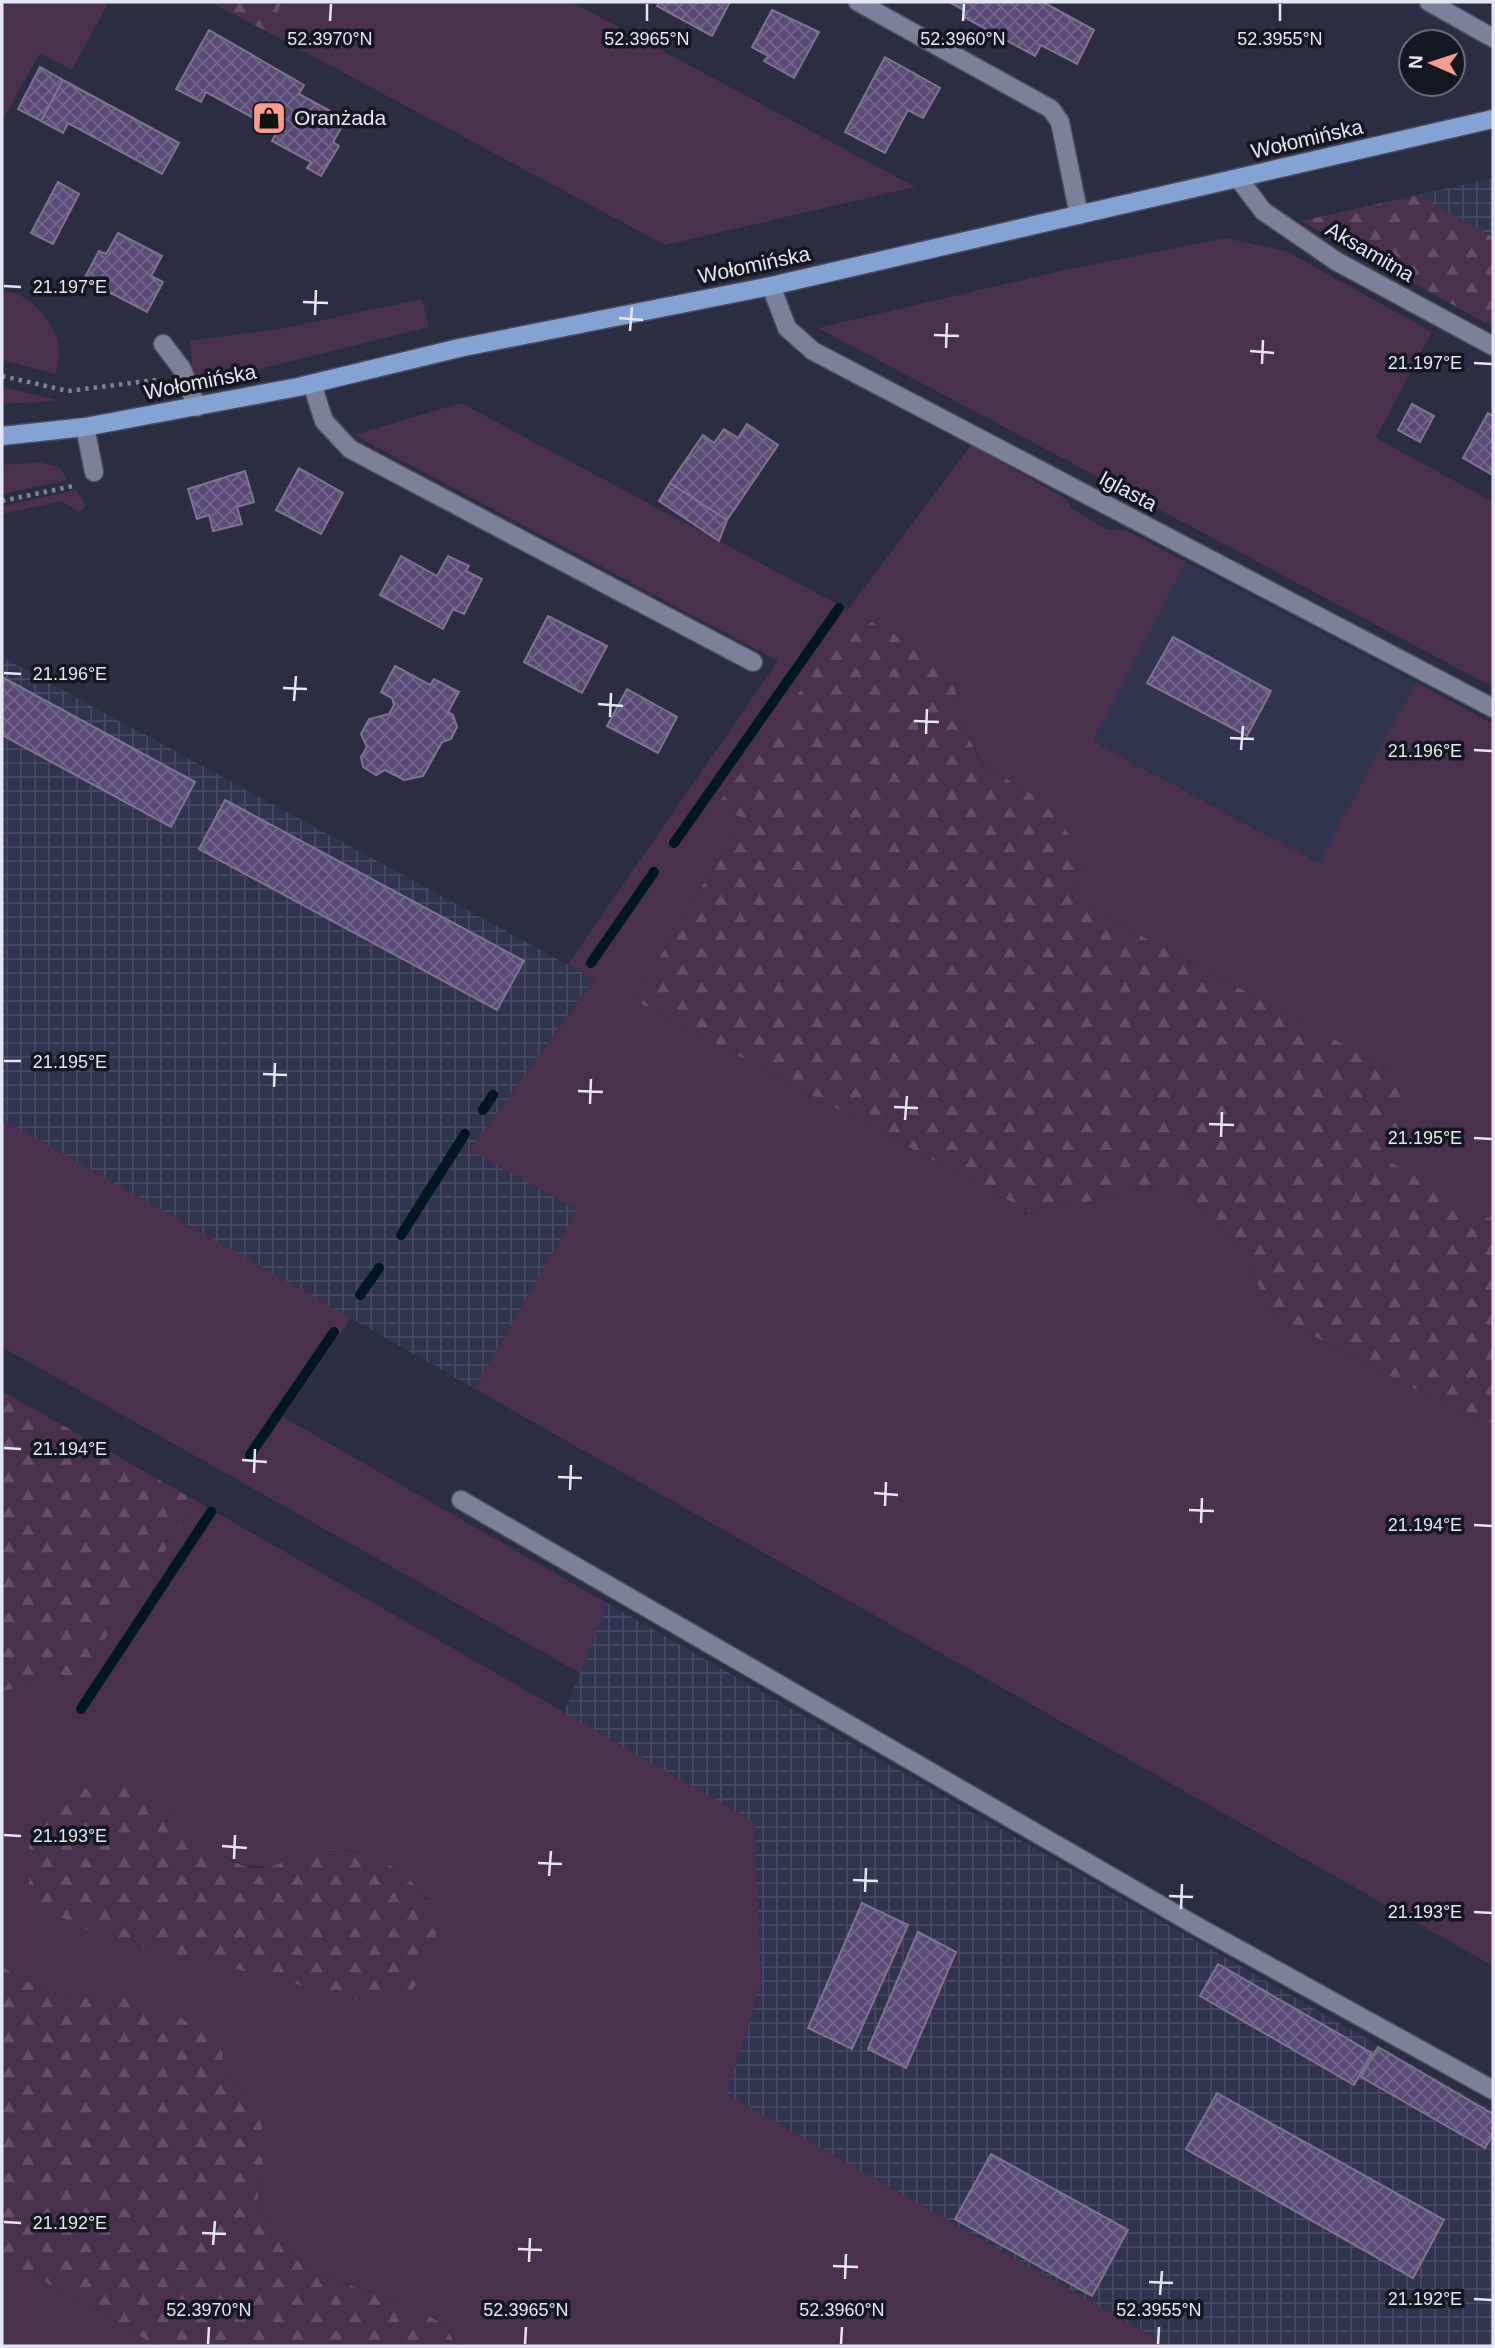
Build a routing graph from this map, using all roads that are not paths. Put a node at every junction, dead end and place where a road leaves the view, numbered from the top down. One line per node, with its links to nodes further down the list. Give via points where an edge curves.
1 (858, 2): 6 (street, via 1052,109 1062,131)
2 (1429, 2): 3 (street)
3 (1493, 38)
4 (1493, 119): 5 (main road, Wołomińska)
5 (1238, 178): 6 (main road, Wołomińska); 9 (street, Aksamitna, via 1263,211 1336,261)
6 (1079, 215): 7 (main road, Wołomińska)
7 (771, 286): 10 (main road, Wołomińska, via 459,348); 18 (street, Iglasta, via 788,328 813,351)
8 (163, 344): 11 (street)
9 (1493, 346)
10 (312, 384): 11 (main road, Wołomińska); 17 (street, via 324,421 350,449)
11 (197, 407): 12 (main road, Wołomińska)
12 (85, 427): 14 (main road, Wołomińska); 16 (street)
13 (2, 430): 14 (main road, Wołomińska)
14 (20, 433): 15 (main road, Wołomińska)
15 (2, 436)
16 (94, 472)
17 (753, 662)
18 (1493, 708)
19 (461, 1500): 20 (street, via 1200,1928)
20 (1493, 2090)

